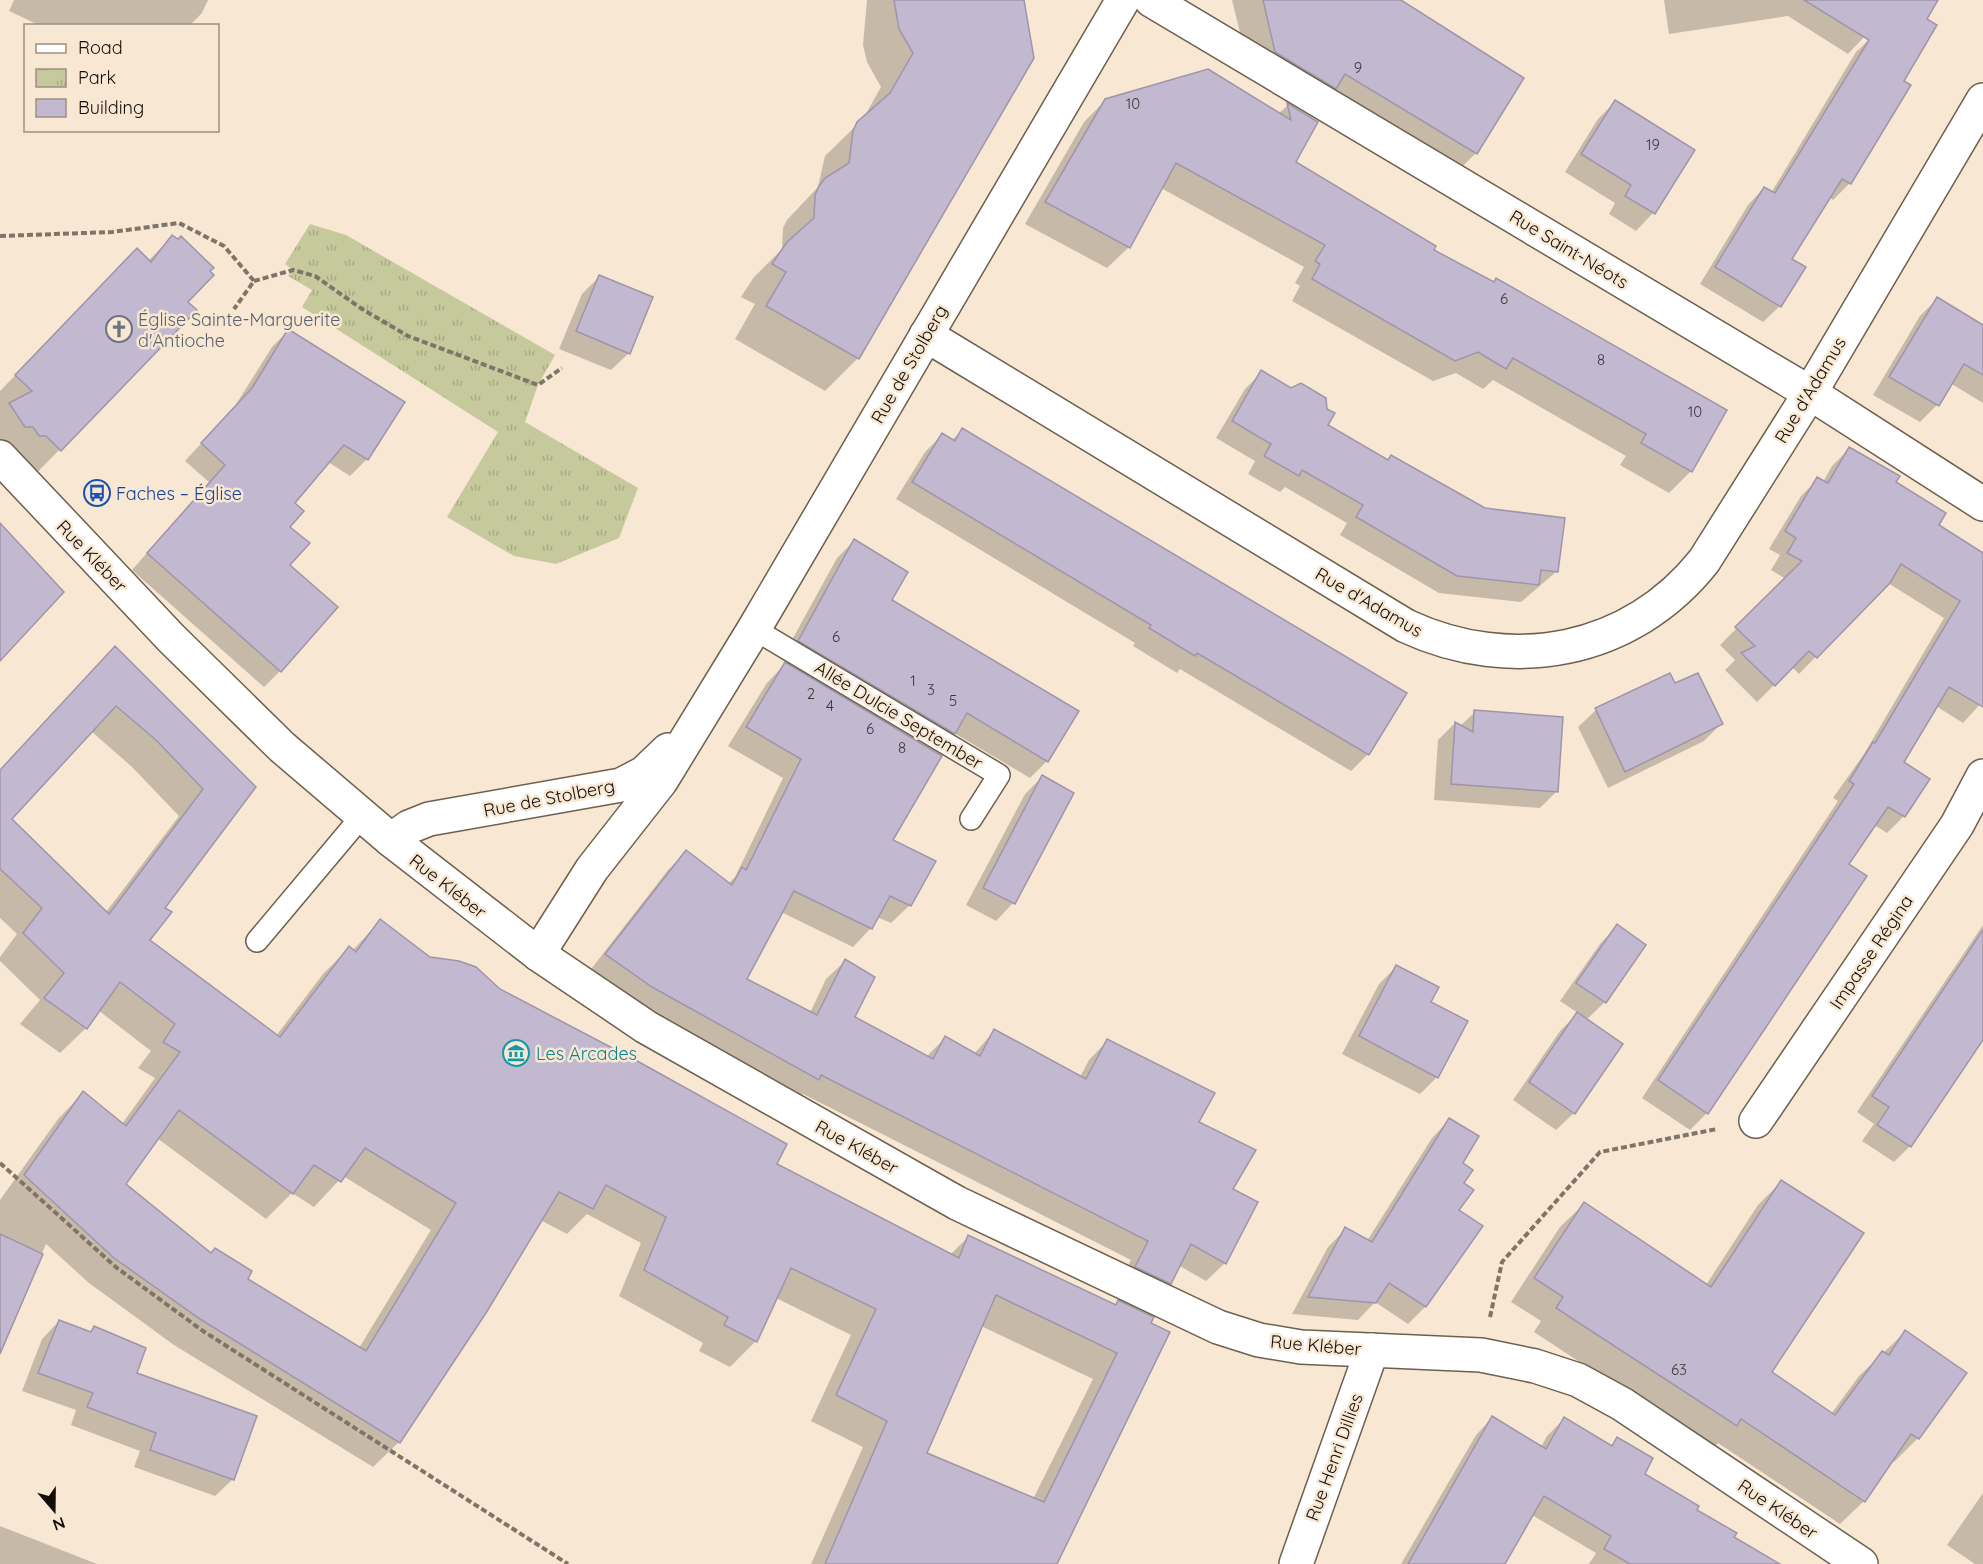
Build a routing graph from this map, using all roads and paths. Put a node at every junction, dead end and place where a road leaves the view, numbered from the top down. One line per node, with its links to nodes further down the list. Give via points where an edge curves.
1 (1123, 0): 7 (street, Rue de Stolberg)
2 (1151, 0): 9 (street, Rue Saint-Néots)
3 (1983, 100): 9 (street, Rue d'Adamus)
4 (0, 236): 5 (path, via 112,232 179,224 224,246)
5 (254, 281): 6 (path); 8 (path, via 293,270 315,276 408,336 538,385)
6 (234, 309)
7 (926, 335): 9 (street, Rue d'Adamus, via 1406,626 1452,644 1513,652 1574,645 1605,636 1663,604 1704,561); 12 (street, Rue de Stolberg)
8 (562, 368)
9 (1810, 393): 11 (street, Rue Saint-Néots)
10 (0, 456): 15 (street, Rue Kléber, via 171,638 282,747)
11 (1983, 504)
12 (754, 629): 13 (street, Rue de Stolberg); 16 (lane, Allée Dulcie September, via 999,774)
13 (694, 726): 17 (street, Rue de Stolberg, via 644,772 621,785 429,819 409,826); 19 (street, Rue de Stolberg, via 661,781 592,869)
14 (1982, 777): 20 (street, Impasse Régina, via 1957,825)
15 (362, 816): 17 (street, Rue Kléber); 18 (lane)
16 (971, 819)
17 (391, 840): 19 (street, Rue Kléber)
18 (257, 941)
19 (538, 954): 22 (street, Rue Kléber, via 646,1027 749,1088 957,1203 1165,1304 1259,1340 1301,1347)
20 (1756, 1121): 23 (path, via 1600,1152 1502,1262)
21 (0, 1163): 24 (path, via 117,1268 203,1331)
22 (1372, 1350): 23 (street, Rue Kléber); 25 (street, Rue Henri Dillies)
23 (1481, 1355): 26 (street, Rue Kléber, via 1578,1380 1622,1404)
24 (568, 1564)
25 (1296, 1564)
26 (1861, 1564)

